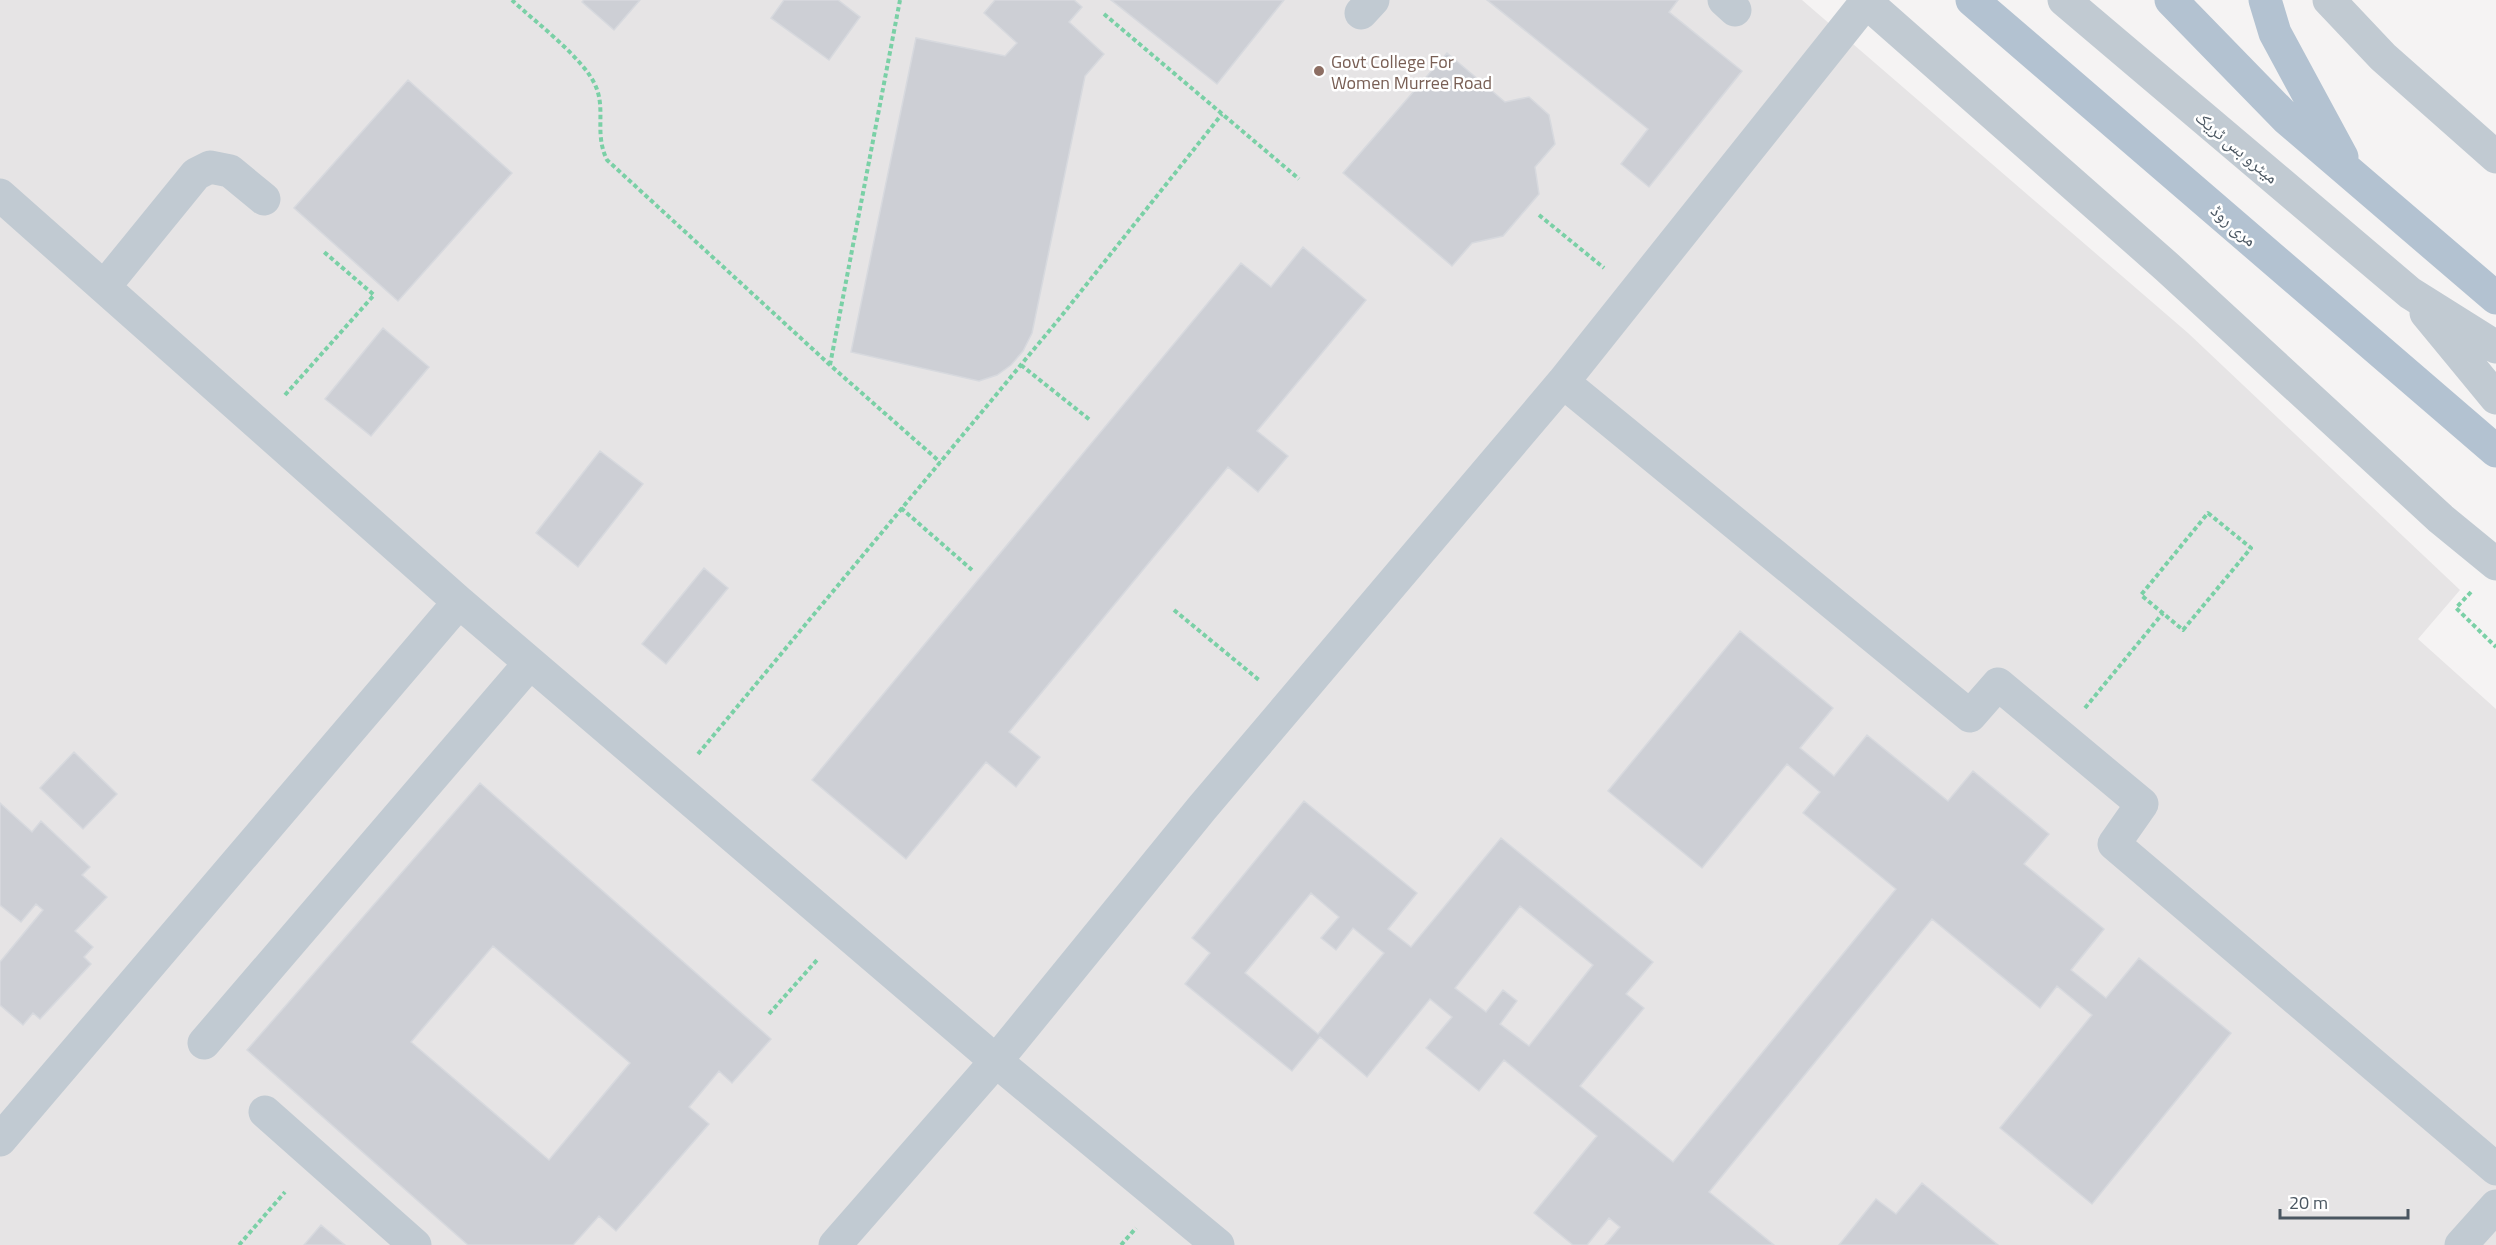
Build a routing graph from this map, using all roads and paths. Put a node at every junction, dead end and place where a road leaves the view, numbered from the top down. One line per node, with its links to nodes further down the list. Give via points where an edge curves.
1 (512, 0): 24 (path, via 585,68 597,87 601,147 607,160)
2 (900, 0): 24 (path)
3 (1972, 0): 29 (main road, مری روڈ)
4 (2064, 0): 20 (lane, میٹرو بس ٹریک)
5 (2171, 0): 12 (main road, via 2288,118)
6 (2265, 0): 12 (main road, via 2275,33)
7 (2329, 0): 11 (lane, via 2383,57)
8 (1865, 1): 19 (lane); 32 (lane, via 2167,267 2441,519)
9 (1104, 14): 10 (path)
10 (1222, 114): 13 (path); 23 (path)
11 (2496, 157)
12 (2352, 175): 21 (main road)
13 (1299, 179)
14 (0, 195): 18 (lane)
15 (264, 199): 18 (lane, via 230,171 210,167 196,174)
16 (1539, 215): 19 (path)
17 (324, 252): 28 (path, via 374,295)
18 (104, 287): 28 (lane)
19 (1635, 292): 25 (lane)
20 (2410, 293): 22 (lane, میٹرو بس ٹریک); 26 (lane, میٹرو بس ٹریک)
21 (2496, 298)
22 (2496, 346)
23 (1021, 364): 27 (path); 30 (path)
24 (830, 365): 30 (path)
25 (1563, 382): 39 (lane); 40 (lane, via 1970,716 1998,684)
26 (2496, 398)
27 (1090, 420)
28 (259, 425): 34 (lane)
29 (2496, 451)
30 (940, 462): 31 (path)
31 (902, 508): 33 (path); 41 (path)
32 (2496, 563): 37 (path, via 2456,608)
33 (972, 570)
34 (459, 602): 38 (lane); 47 (lane)
35 (1174, 610): 39 (path)
36 (2163, 613): 36 (path, via 2183,630 2251,548 2208,513 2141,595); 40 (path)
37 (2496, 647)
38 (530, 663): 41 (lane); 44 (lane)
39 (1289, 705): 45 (lane)
40 (2061, 738): 48 (lane, via 2142,804 2114,844)
41 (672, 785): 42 (lane)
42 (843, 930): 43 (path); 45 (lane)
43 (769, 1014)
44 (204, 1043)
45 (996, 1061): 53 (lane); 54 (lane)
46 (265, 1112): 52 (lane)
47 (0, 1140)
48 (2496, 1169)
49 (285, 1191): 51 (path)
50 (2495, 1209): 55 (lane)
51 (239, 1245)
52 (415, 1245)
53 (835, 1245)
54 (1218, 1245)
55 (2462, 1245)

